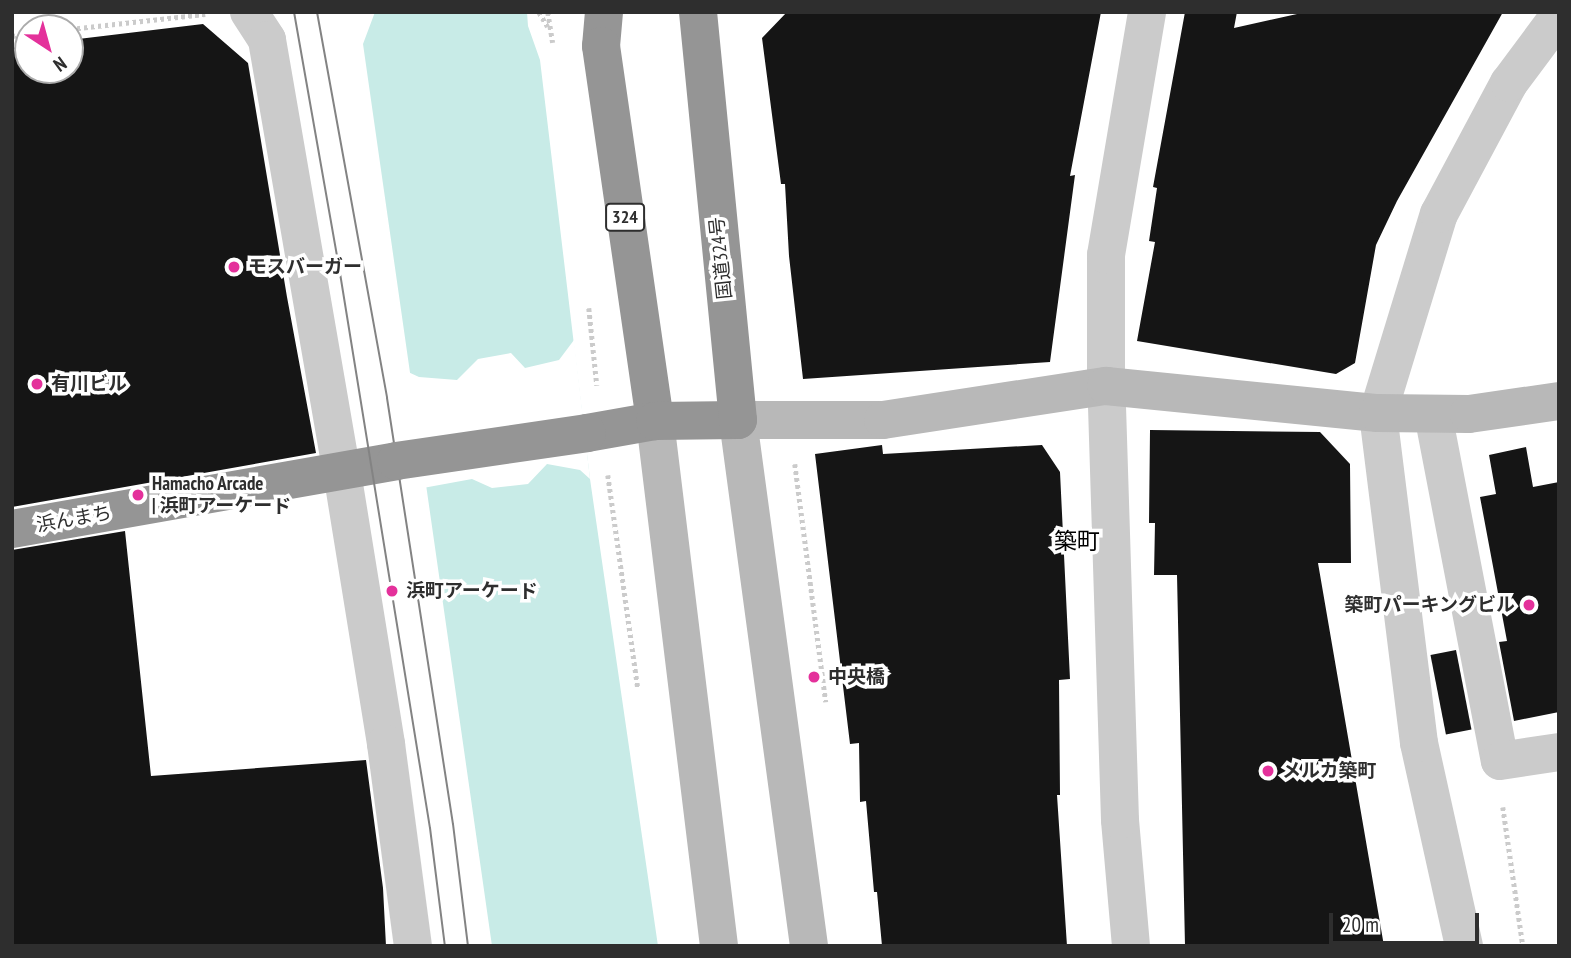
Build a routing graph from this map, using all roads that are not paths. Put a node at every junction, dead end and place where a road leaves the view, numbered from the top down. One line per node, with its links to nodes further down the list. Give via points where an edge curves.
1 (249, 12): 12 (street, via 267,40)
2 (604, 12): 11 (highway, 324, via 601,46)
3 (698, 12): 10 (highway, 国道324号)
4 (1147, 12): 6 (street, via 1106,255)
5 (1559, 16): 8 (street, via 1509,83 1439,214)
6 (1106, 386): 8 (street); 10 (street, via 883,420); 18 (street, via 1120,820)
7 (1559, 401): 9 (street, via 1469,414)
8 (1377, 413): 9 (street); 19 (street, via 1419,743)
9 (1433, 414): 14 (street, via 1500,761)
10 (738, 420): 11 (highway); 17 (street)
11 (655, 421): 12 (highway, bridge); 16 (street)
12 (342, 472): 13 (highway, 浜んまち); 15 (street)
13 (12, 529)
14 (1559, 752)
15 (413, 946)
16 (719, 946)
17 (809, 946)
18 (1131, 946)
19 (1464, 946)

